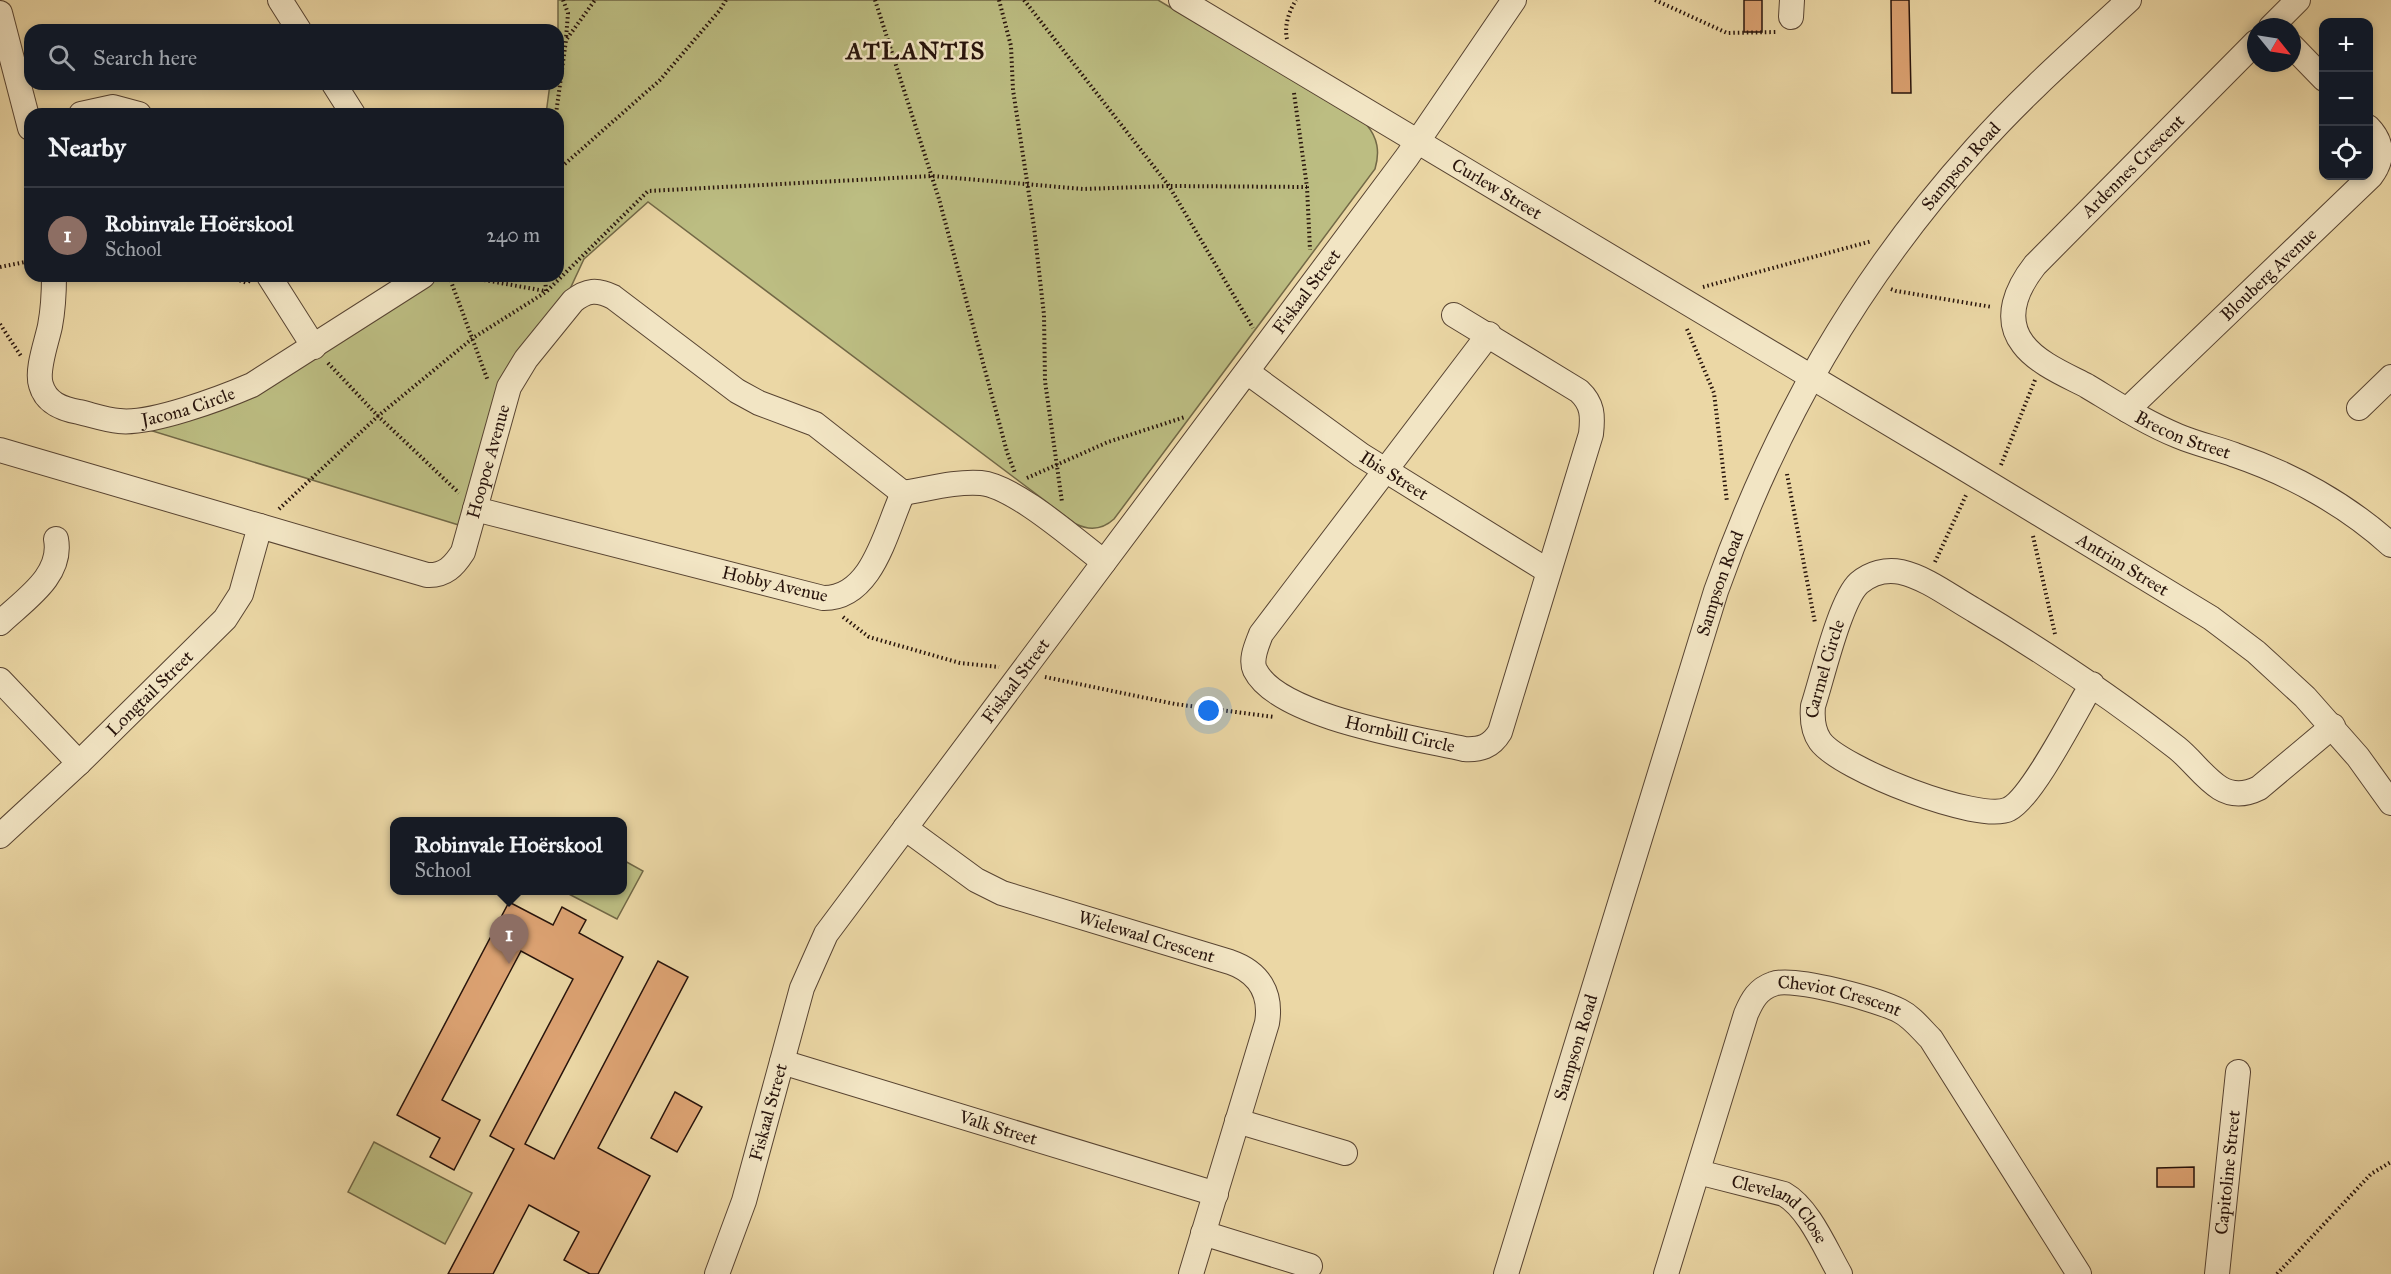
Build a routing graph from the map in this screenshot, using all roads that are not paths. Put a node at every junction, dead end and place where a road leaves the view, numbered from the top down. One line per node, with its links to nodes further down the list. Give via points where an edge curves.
1 (280, 0): 8 (street)
2 (1181, 0): 16 (street, Curlew Street)
3 (1514, 0): 16 (street, Fiskaal Street)
4 (2129, 0): 27 (street, Sampson Road, via 2013,108 1933,197 1872,277)
5 (2298, 0): 7 (street, Ardennes Crescent)
6 (0, 13): 13 (street)
7 (2280, 18)
8 (295, 24)
9 (2247, 51): 22 (street, Ardennes Crescent, via 2041,258)
10 (2301, 56): 11 (street)
11 (2319, 75)
12 (338, 90): 14 (street)
13 (25, 108)
14 (349, 108)
15 (2373, 132): 17 (street, Blouberg Avenue, via 2380,147 2379,162)
16 (1418, 141): 26 (street, Fiskaal Street); 27 (street, Curlew Street)
17 (2373, 172)
18 (2367, 180): 30 (street, Blouberg Avenue)
19 (54, 282): 25 (street, Jacona Circle, via 51,324 40,374 45,395 58,406 120,421 138,421 229,395)
20 (273, 282): 25 (street)
21 (414, 282): 25 (street, Jacona Circle)
22 (2015, 303): 30 (street, Brecon Street, via 2017,334 2022,344)
23 (1454, 315): 24 (street, Hornbill Circle)
24 (1489, 334): 32 (street, Hornbill Circle); 39 (street, Hornbill Circle, via 1579,391 1592,409 1591,434)
25 (314, 347)
26 (1247, 372): 32 (street, Ibis Street); 38 (street, Fiskaal Street)
27 (1811, 377): 43 (street, Antrim Street, via 2236,636); 58 (street, Sampson Road, via 1757,484 1716,591)
28 (2391, 377): 29 (street)
29 (2359, 408)
30 (2127, 410): 37 (street, Brecon Street, via 2181,438 2292,479 2358,518)
31 (0, 450): 35 (street, Hoopoe Avenue)
32 (1386, 471): 39 (street, Ibis Street); 39 (street, Hornbill Circle, via 1267,626 1256,646 1255,669 1273,688 1298,705 1333,718 1464,749 1487,746 1500,732)
33 (903, 493): 34 (street, Hobby Avenue, via 881,547 861,581 846,594 834,598); 34 (street, Hoopoe Avenue, via 815,424 737,391 613,297 590,291 573,301 516,373 502,408); 38 (street, via 968,483 994,485 1017,497)
34 (475, 509): 35 (street, Hoopoe Avenue, via 463,552 448,570 434,575)
35 (260, 526): 44 (street, Longtail Street, via 241,594 232,610)
36 (56, 539): 40 (street, via 58,555 53,570)
37 (2391, 545)
38 (1104, 562): 46 (street, Fiskaal Street)
39 (1548, 571)
40 (0, 624)
41 (0, 680): 44 (street)
42 (2092, 684): 42 (street, Carmel Circle, via 1925,582 1900,572 1883,571 1863,580 1848,599 1812,716 1821,742 1837,757 1891,784 1972,809 1999,813 2018,803 2032,786); 43 (street, Carmel Circle, via 2179,750 2219,788 2237,794 2259,788)
43 (2332, 726): 45 (street, Antrim Street)
44 (79, 763): 47 (street, Longtail Street)
45 (2391, 803)
46 (905, 828): 48 (street, Fiskaal Street, via 817,951 802,988); 50 (street, Wielewaal Crescent, via 976,880 1002,893 1230,962 1251,972 1265,990 1269,1012)
47 (0, 836)
48 (782, 1062): 53 (street, Valk Street); 56 (street, Fiskaal Street, via 744,1200)
49 (2238, 1072): 62 (street, Capitoline Street)
50 (1237, 1121): 51 (street); 53 (street, Wielewaal Crescent)
51 (1345, 1153)
52 (1698, 1172): 59 (street, Cheviot Crescent); 60 (street, Cleveland Close, via 1793,1199); 61 (street, Cheviot Crescent, via 1746,1014 1762,989 1774,983 1798,982 1880,1003 1908,1016 1931,1039)
53 (1215, 1194): 54 (street, Wielewaal Crescent)
54 (1203, 1233): 55 (street); 57 (street, Wielewaal Crescent)
55 (1310, 1266)
56 (717, 1274)
57 (1191, 1274)
58 (1506, 1274)
59 (1666, 1274)
60 (1840, 1274)
61 (2079, 1274)
62 (2217, 1274)

